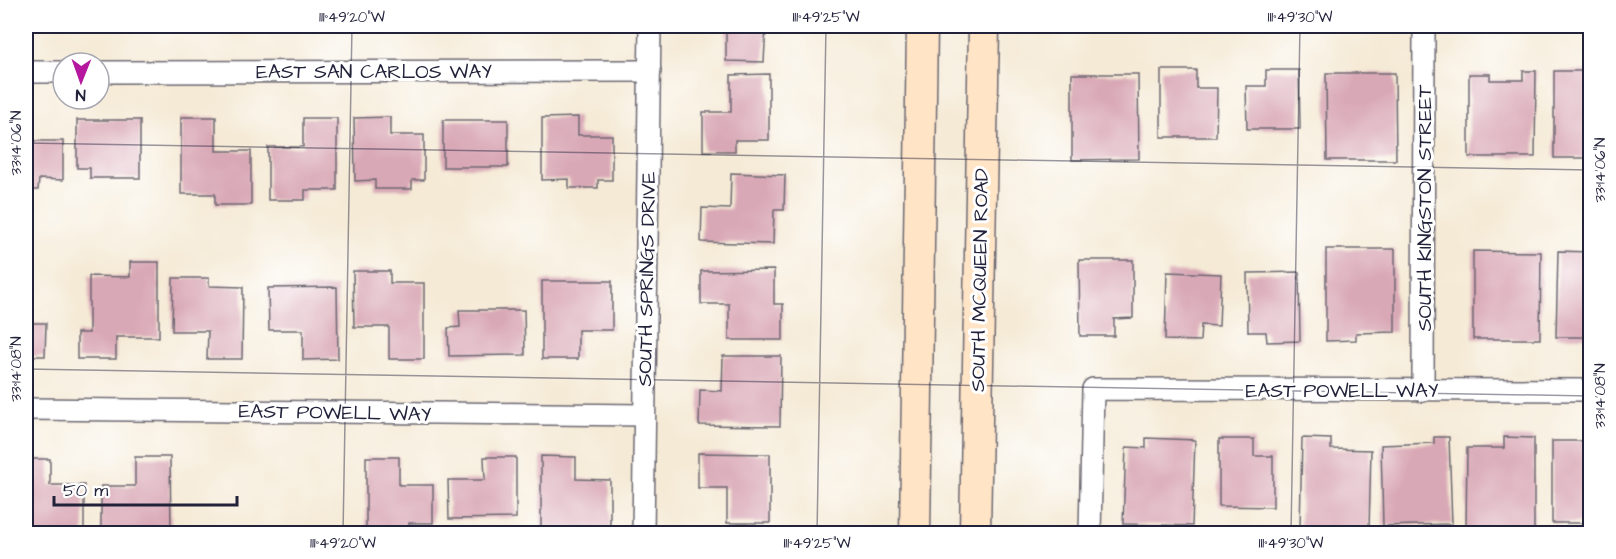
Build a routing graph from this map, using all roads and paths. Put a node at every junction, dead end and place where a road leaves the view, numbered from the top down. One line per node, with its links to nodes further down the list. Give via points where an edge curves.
1 (650, 26): 5 (street, SOUTH SPRINGS DRIVE)
2 (922, 26): 14 (main road)
3 (984, 26): 15 (main road, SOUTH MCQUEEN ROAD)
4 (1424, 26): 10 (street, SOUTH KINGSTON STREET)
5 (650, 71): 8 (street, EAST SAN CARLOS WAY); 12 (street, SOUTH SPRINGS DRIVE)
6 (26, 72): 7 (street)
7 (51, 72)
8 (111, 72)
9 (1590, 390): 10 (street, EAST POWELL WAY)
10 (1424, 391): 16 (street, EAST POWELL WAY, via 1093,389)
11 (26, 409): 12 (street, EAST POWELL WAY)
12 (644, 415): 13 (street, SOUTH SPRINGS DRIVE)
13 (643, 534)
14 (915, 534)
15 (975, 534)
16 (1090, 534)

